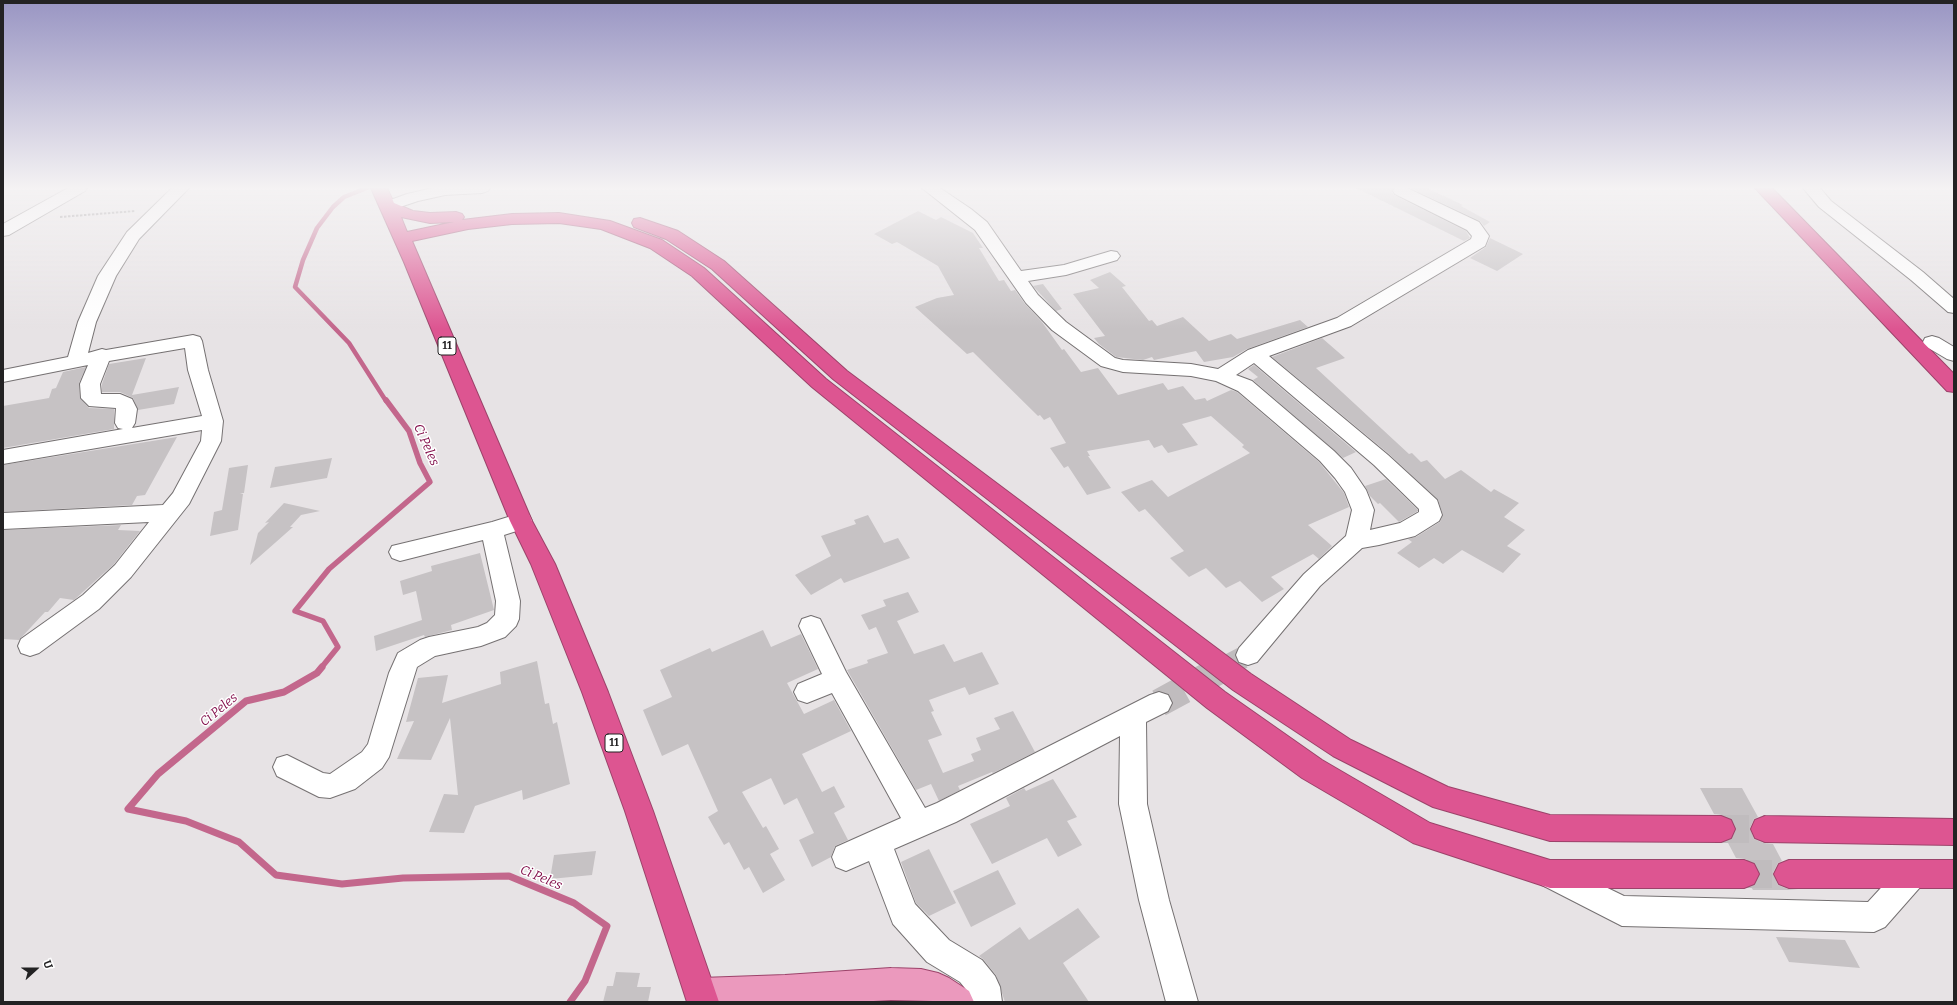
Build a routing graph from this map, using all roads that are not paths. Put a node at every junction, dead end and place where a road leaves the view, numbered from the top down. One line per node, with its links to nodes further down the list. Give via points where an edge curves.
1 (134, 235): 19 (street, via 107,276 87,322)
2 (402, 235): 11 (highway, 11)
3 (444, 235): 11 (highway)
4 (631, 235): 47 (highway, via 656,244 698,272 819,383 1209,695 1312,769 1424,834)
5 (672, 235): 42 (highway, via 718,265 840,375 1242,682 1342,748 1443,798 1550,828)
6 (987, 235): 13 (street)
7 (1480, 235): 16 (street, via 1479,242 1344,322)
8 (1808, 235): 23 (highway)
9 (1826, 235): 15 (highway)
10 (1864, 235): 14 (street)
11 (422, 254): 28 (highway, 11, via 424,291)
12 (1111, 256): 13 (street, via 1066,270)
13 (1016, 277): 22 (street, via 1032,299 1058,326 1114,365 1191,370)
14 (1954, 308)
15 (1932, 342): 18 (street); 20 (highway)
16 (1255, 354): 22 (street); 31 (street, via 1380,460 1432,511 1431,515 1407,530)
17 (102, 355): 19 (street); 24 (street, via 193,341); 25 (street, via 90,384 91,398 96,401 120,401 125,404)
18 (1954, 355)
19 (76, 360): 21 (street)
20 (1954, 364)
21 (3, 376)
22 (1221, 376): 31 (street, via 1245,386 1327,456 1343,473 1355,490 1363,510)
23 (1954, 386)
24 (212, 421): 26 (street); 27 (street, via 211,441 203,459)
25 (125, 423)
26 (3, 457)
27 (170, 513): 29 (street); 34 (street, via 123,571 91,602)
28 (521, 520): 30 (street); 52 (highway, 11, via 543,564 595,692 639,811)
29 (3, 521)
30 (492, 530): 32 (street); 40 (street, via 508,601 507,619 496,630 481,636 429,647 407,660 380,749 372,760 345,780 330,786 319,785)
31 (1356, 540): 35 (street, via 1312,580)
32 (400, 552)
33 (811, 626): 36 (street)
34 (30, 646)
35 (1248, 655)
36 (837, 679): 37 (street); 41 (street)
37 (807, 692)
38 (1159, 703): 39 (street)
39 (1133, 716): 41 (street, via 946,813); 55 (street, via 1133,804 1154,900)
40 (286, 767)
41 (919, 823): 45 (street)
42 (1721, 829)
43 (1765, 829): 44 (highway)
44 (1954, 832)
45 (877, 843): 46 (street); 54 (street, via 904,914 938,951 971,971 984,987)
46 (846, 857)
47 (1550, 874): 48 (highway); 51 (street, via 1622,911 1874,917)
48 (1744, 874)
49 (1789, 874): 51 (highway)
50 (1954, 874): 51 (highway)
51 (1912, 875)
52 (702, 998): 53 (main road, via 891,984 921,985 938,989)
53 (958, 1002)
54 (986, 1002)
55 (1182, 1002)

